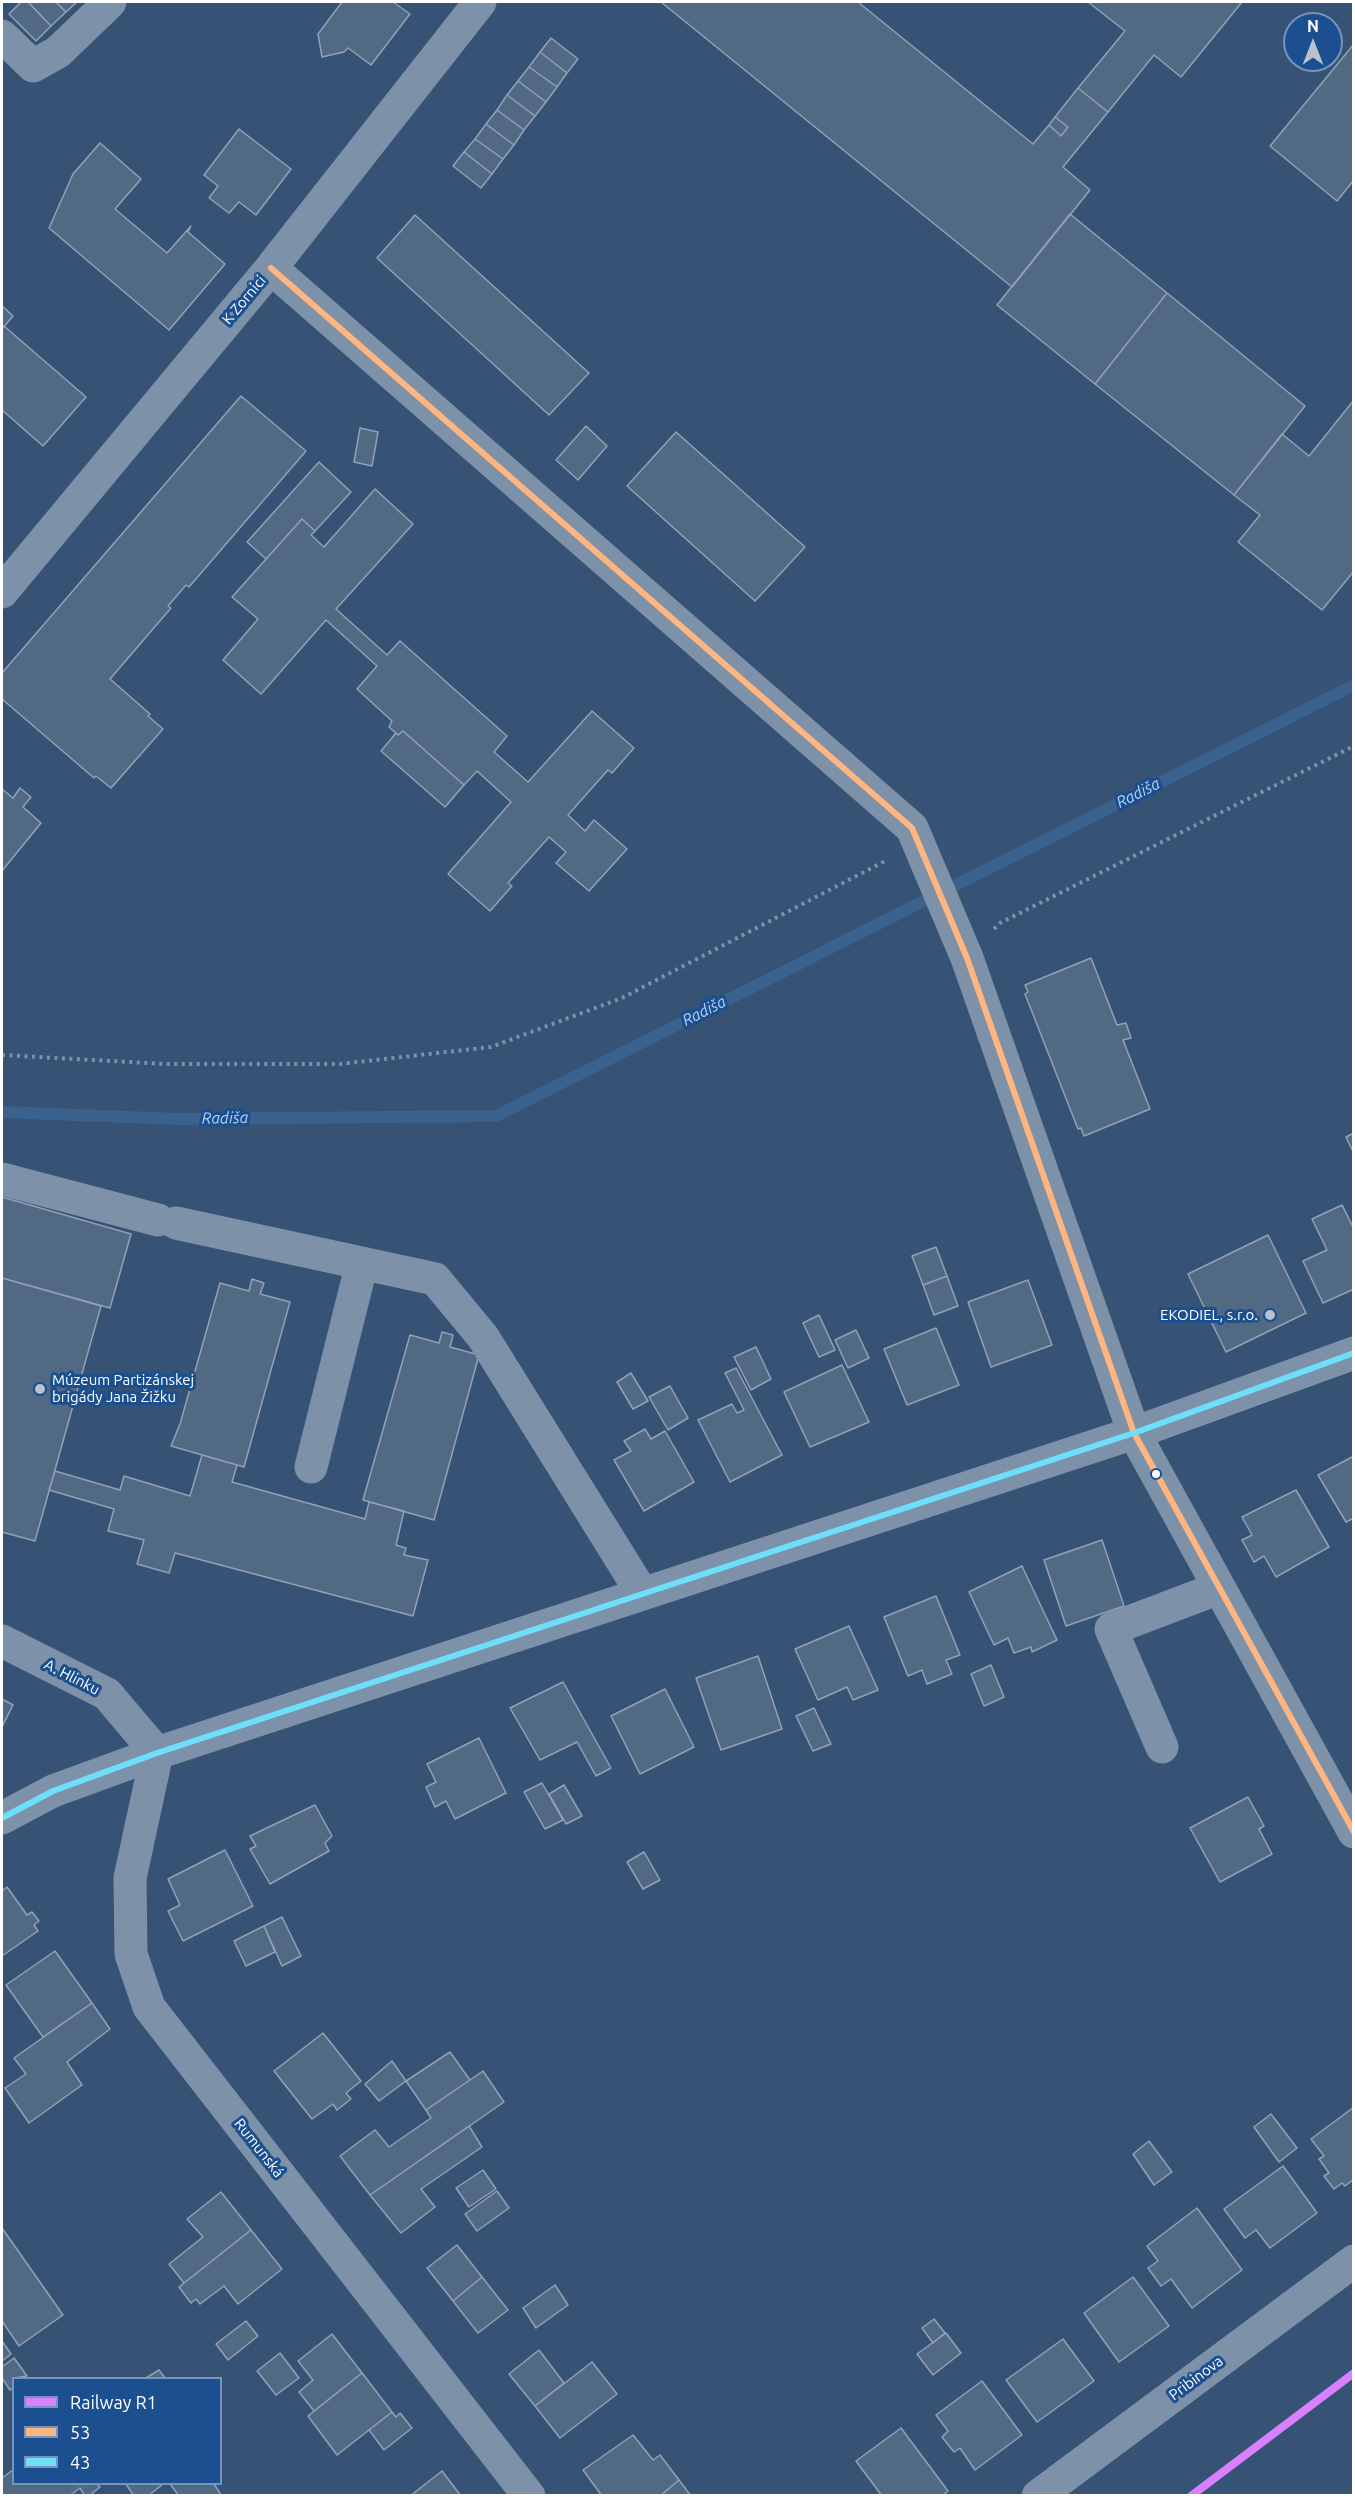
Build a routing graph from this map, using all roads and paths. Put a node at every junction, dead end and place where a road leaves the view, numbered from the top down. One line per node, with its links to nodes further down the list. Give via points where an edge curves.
1 (110, 2): 3 (street, via 58,52 33,66)
2 (480, 2): 4 (street, K Zornici)
3 (2, 36)
4 (271, 268): 5 (street, K Zornici); 7 (street)
5 (2, 592)
6 (1353, 746): 8 (path, via 1000,923)
7 (915, 836): 8 (street); 9 (path, via 622,998 491,1047 340,1064 166,1064)
8 (967, 958): 13 (street)
9 (2, 1055)
10 (2, 1179): 11 (street, via 167,1222)
11 (362, 1263): 14 (street); 16 (street, via 435,1279 483,1337)
12 (1353, 1353): 13 (street)
13 (1134, 1433): 15 (street); 16 (street)
14 (310, 1467)
15 (1219, 1588): 18 (street, via 1111,1629); 21 (street)
16 (642, 1593): 19 (street)
17 (2, 1641): 19 (street, A. Hlinku, via 107,1694)
18 (1162, 1747)
19 (157, 1753): 20 (street, via 53,1791); 23 (street, Rumunská, via 130,1878 130,1954 149,2007)
20 (2, 1818)
21 (1353, 1832)
22 (1353, 2261): 24 (street, Pribinova)
23 (529, 2496)
24 (1038, 2496)

